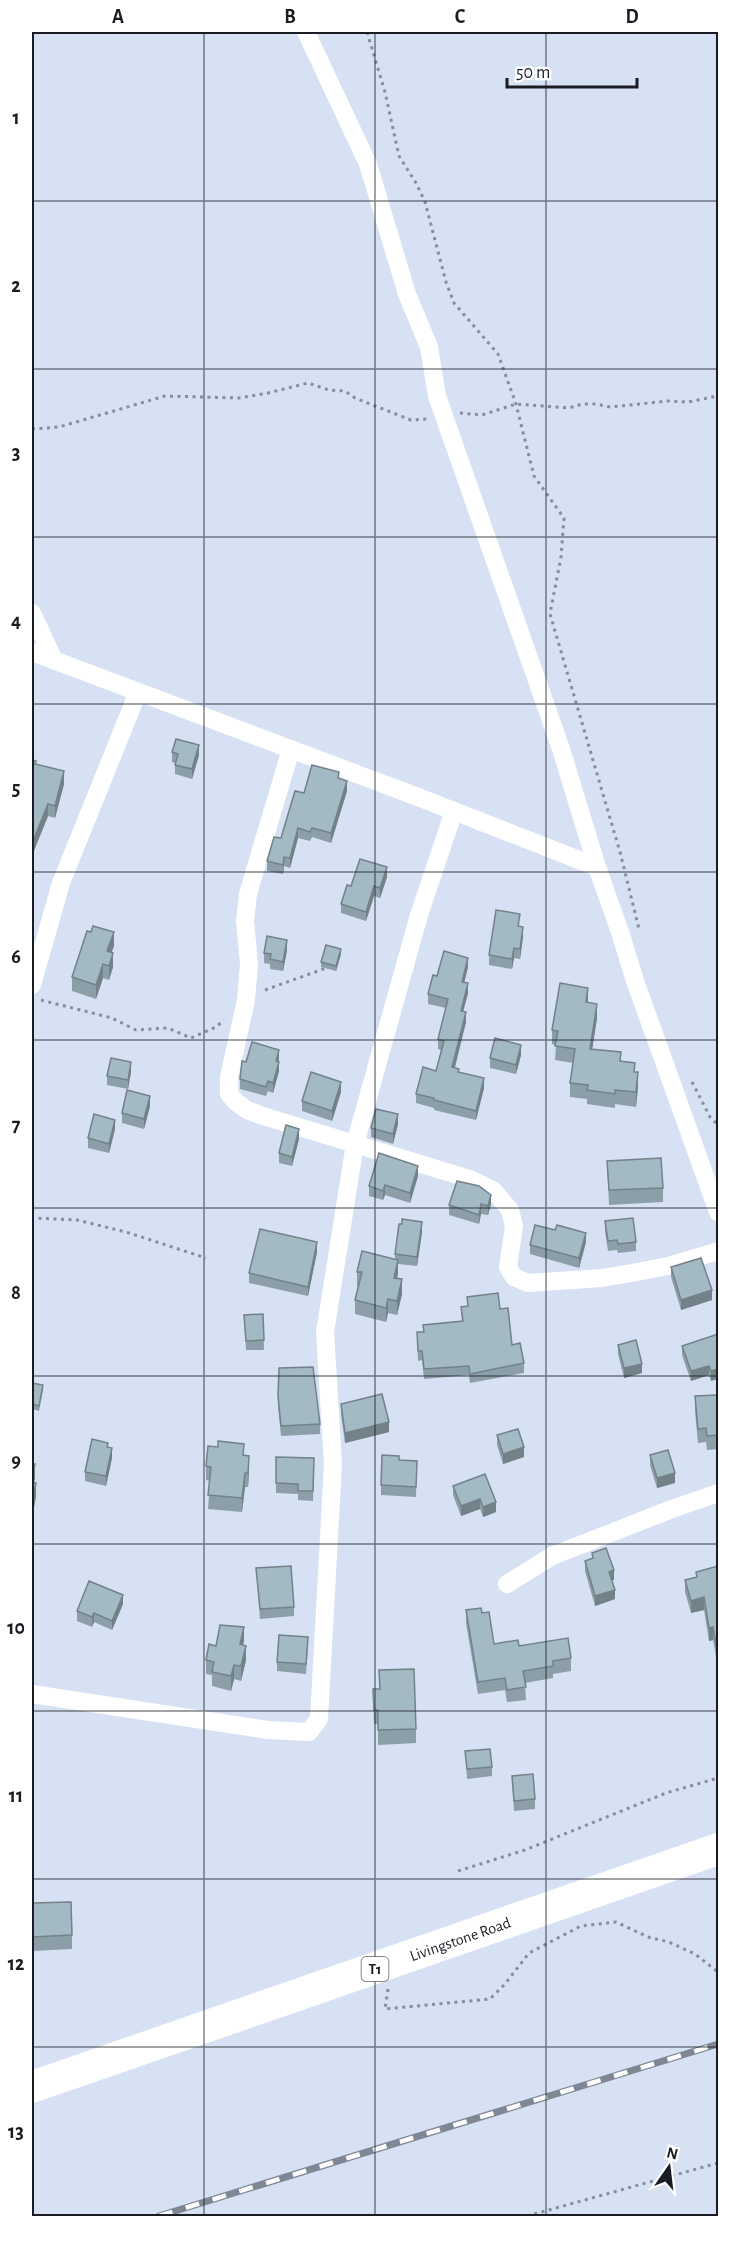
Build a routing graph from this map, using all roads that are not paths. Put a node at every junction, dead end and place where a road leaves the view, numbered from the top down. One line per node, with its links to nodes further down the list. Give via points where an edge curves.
1 (306, 32): 8 (street, via 368,164 407,294 429,347 437,396 561,749)
2 (32, 613): 4 (street)
3 (32, 652): 4 (street)
4 (54, 660): 5 (street)
5 (138, 692): 6 (street); 9 (street, via 61,884)
6 (291, 749): 7 (street); 10 (street, via 248,894 246,1000 229,1077 229,1094 247,1110)
7 (454, 811): 8 (street); 10 (street, via 419,915)
8 (597, 867): 11 (street)
9 (36, 992)
10 (355, 1144): 12 (street, via 470,1179 493,1190 510,1210 514,1226 508,1267 514,1278 528,1283 602,1278 668,1266); 15 (street, via 325,1332 333,1464 319,1719 309,1732 268,1730)
11 (718, 1212)
12 (718, 1251)
13 (718, 1493): 14 (street, via 552,1556)
14 (507, 1584)
15 (32, 1694)
16 (718, 1849): 17 (highway, Livingstone Road / T1)
17 (32, 2087)

